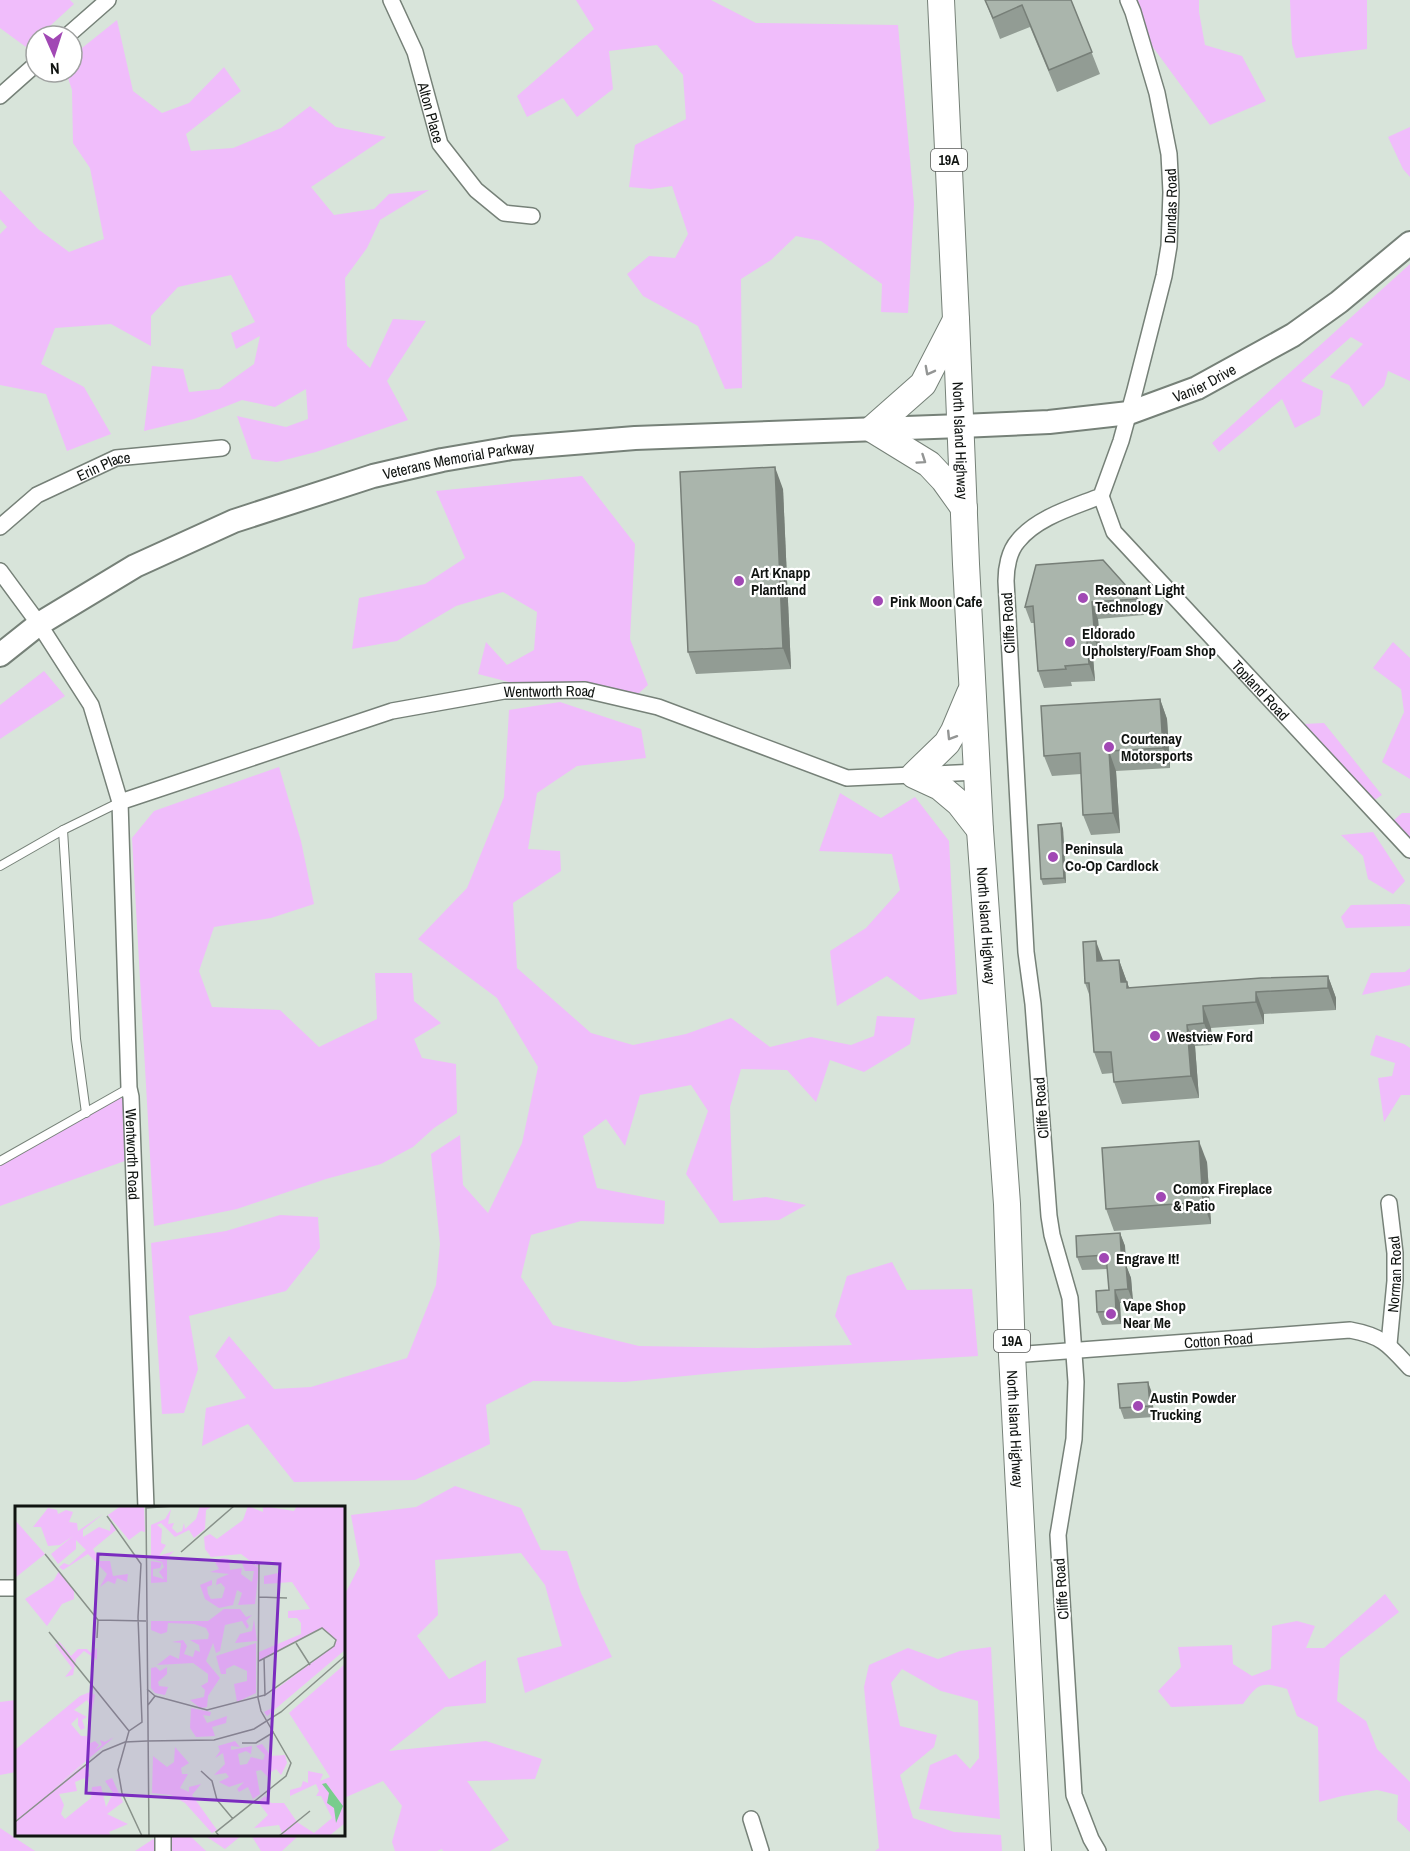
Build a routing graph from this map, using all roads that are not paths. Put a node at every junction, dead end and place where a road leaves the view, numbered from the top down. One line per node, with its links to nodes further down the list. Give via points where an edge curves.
1 (108, 0): 5 (street)
2 (391, 0): 8 (street, Alton Place, via 415,52 440,144 476,190 504,213)
3 (941, 0): 10 (main road, North Island Highway / 19A)
4 (1128, 0): 11 (street, Dundas Road, via 1157,93 1169,154 1171,192 1164,276)
5 (81, 24)
6 (24, 75): 7 (street)
7 (0, 96)
8 (532, 216)
9 (1410, 243): 11 (main road, Vanier Drive, via 1340,302 1293,335 1197,388)
10 (957, 320): 12 (main road, North Island Highway / 19A); 13 (main road, one-way to 13, via 923,384)
11 (1129, 413): 12 (main road, Vanier Drive); 15 (street)
12 (961, 426): 13 (main road, Veterans Memorial Parkway); 16 (main road, North Island Highway / 19A)
13 (872, 429): 16 (main road, one-way to 16, via 929,464); 19 (main road, Veterans Memorial Parkway, via 635,438 512,448 373,476 234,521 135,566)
14 (222, 448): 17 (street, Erin Place, via 116,458 37,495)
15 (1101, 496): 27 (street, Topland Road, via 1114,532); 34 (street, Cliffe Road, via 1047,519 1017,541 1006,581 1026,952 1034,1004 1049,1216 1070,1298)
16 (964, 508): 21 (main road, North Island Highway / 19A)
17 (0, 527)
18 (0, 571): 19 (street, Wentworth Road)
19 (39, 624): 20 (main road, Veterans Memorial Parkway); 24 (street, Wentworth Road, via 91,705)
20 (0, 655)
21 (973, 687): 22 (main road, North Island Highway / 19A); 23 (main road, one-way to 23, via 951,737)
22 (978, 772): 23 (street, Wentworth Road); 26 (main road, North Island Highway / 19A)
23 (914, 775): 24 (street, Wentworth Road, via 847,778 658,707 585,690 504,691 392,711); 26 (main road, via 940,787 959,803)
24 (120, 802): 25 (lane); 29 (street, Wentworth Road)
25 (63, 830): 28 (lane); 30 (lane, via 75,1029)
26 (980, 830): 35 (main road, North Island Highway / 19A, via 1007,1204)
27 (1410, 850)
28 (0, 866)
29 (129, 1089): 30 (lane); 37 (street, Wentworth Road)
30 (86, 1113): 31 (lane)
31 (0, 1161)
32 (1389, 1203): 33 (street, Norman Road, via 1395,1253)
33 (1389, 1344): 34 (street, Cotton Road, via 1369,1333 1350,1330); 36 (street, Cotton Road)
34 (1074, 1351): 35 (street, Cotton Road); 43 (street, Cliffe Road, via 1074,1431 1058,1535 1074,1795)
35 (1012, 1355): 42 (main road, North Island Highway / 19A)
36 (1410, 1368)
37 (146, 1506)
38 (751, 1819): 41 (street)
39 (162, 1836): 40 (street)
40 (163, 1851)
41 (761, 1851)
42 (1038, 1851)
43 (1098, 1851)

